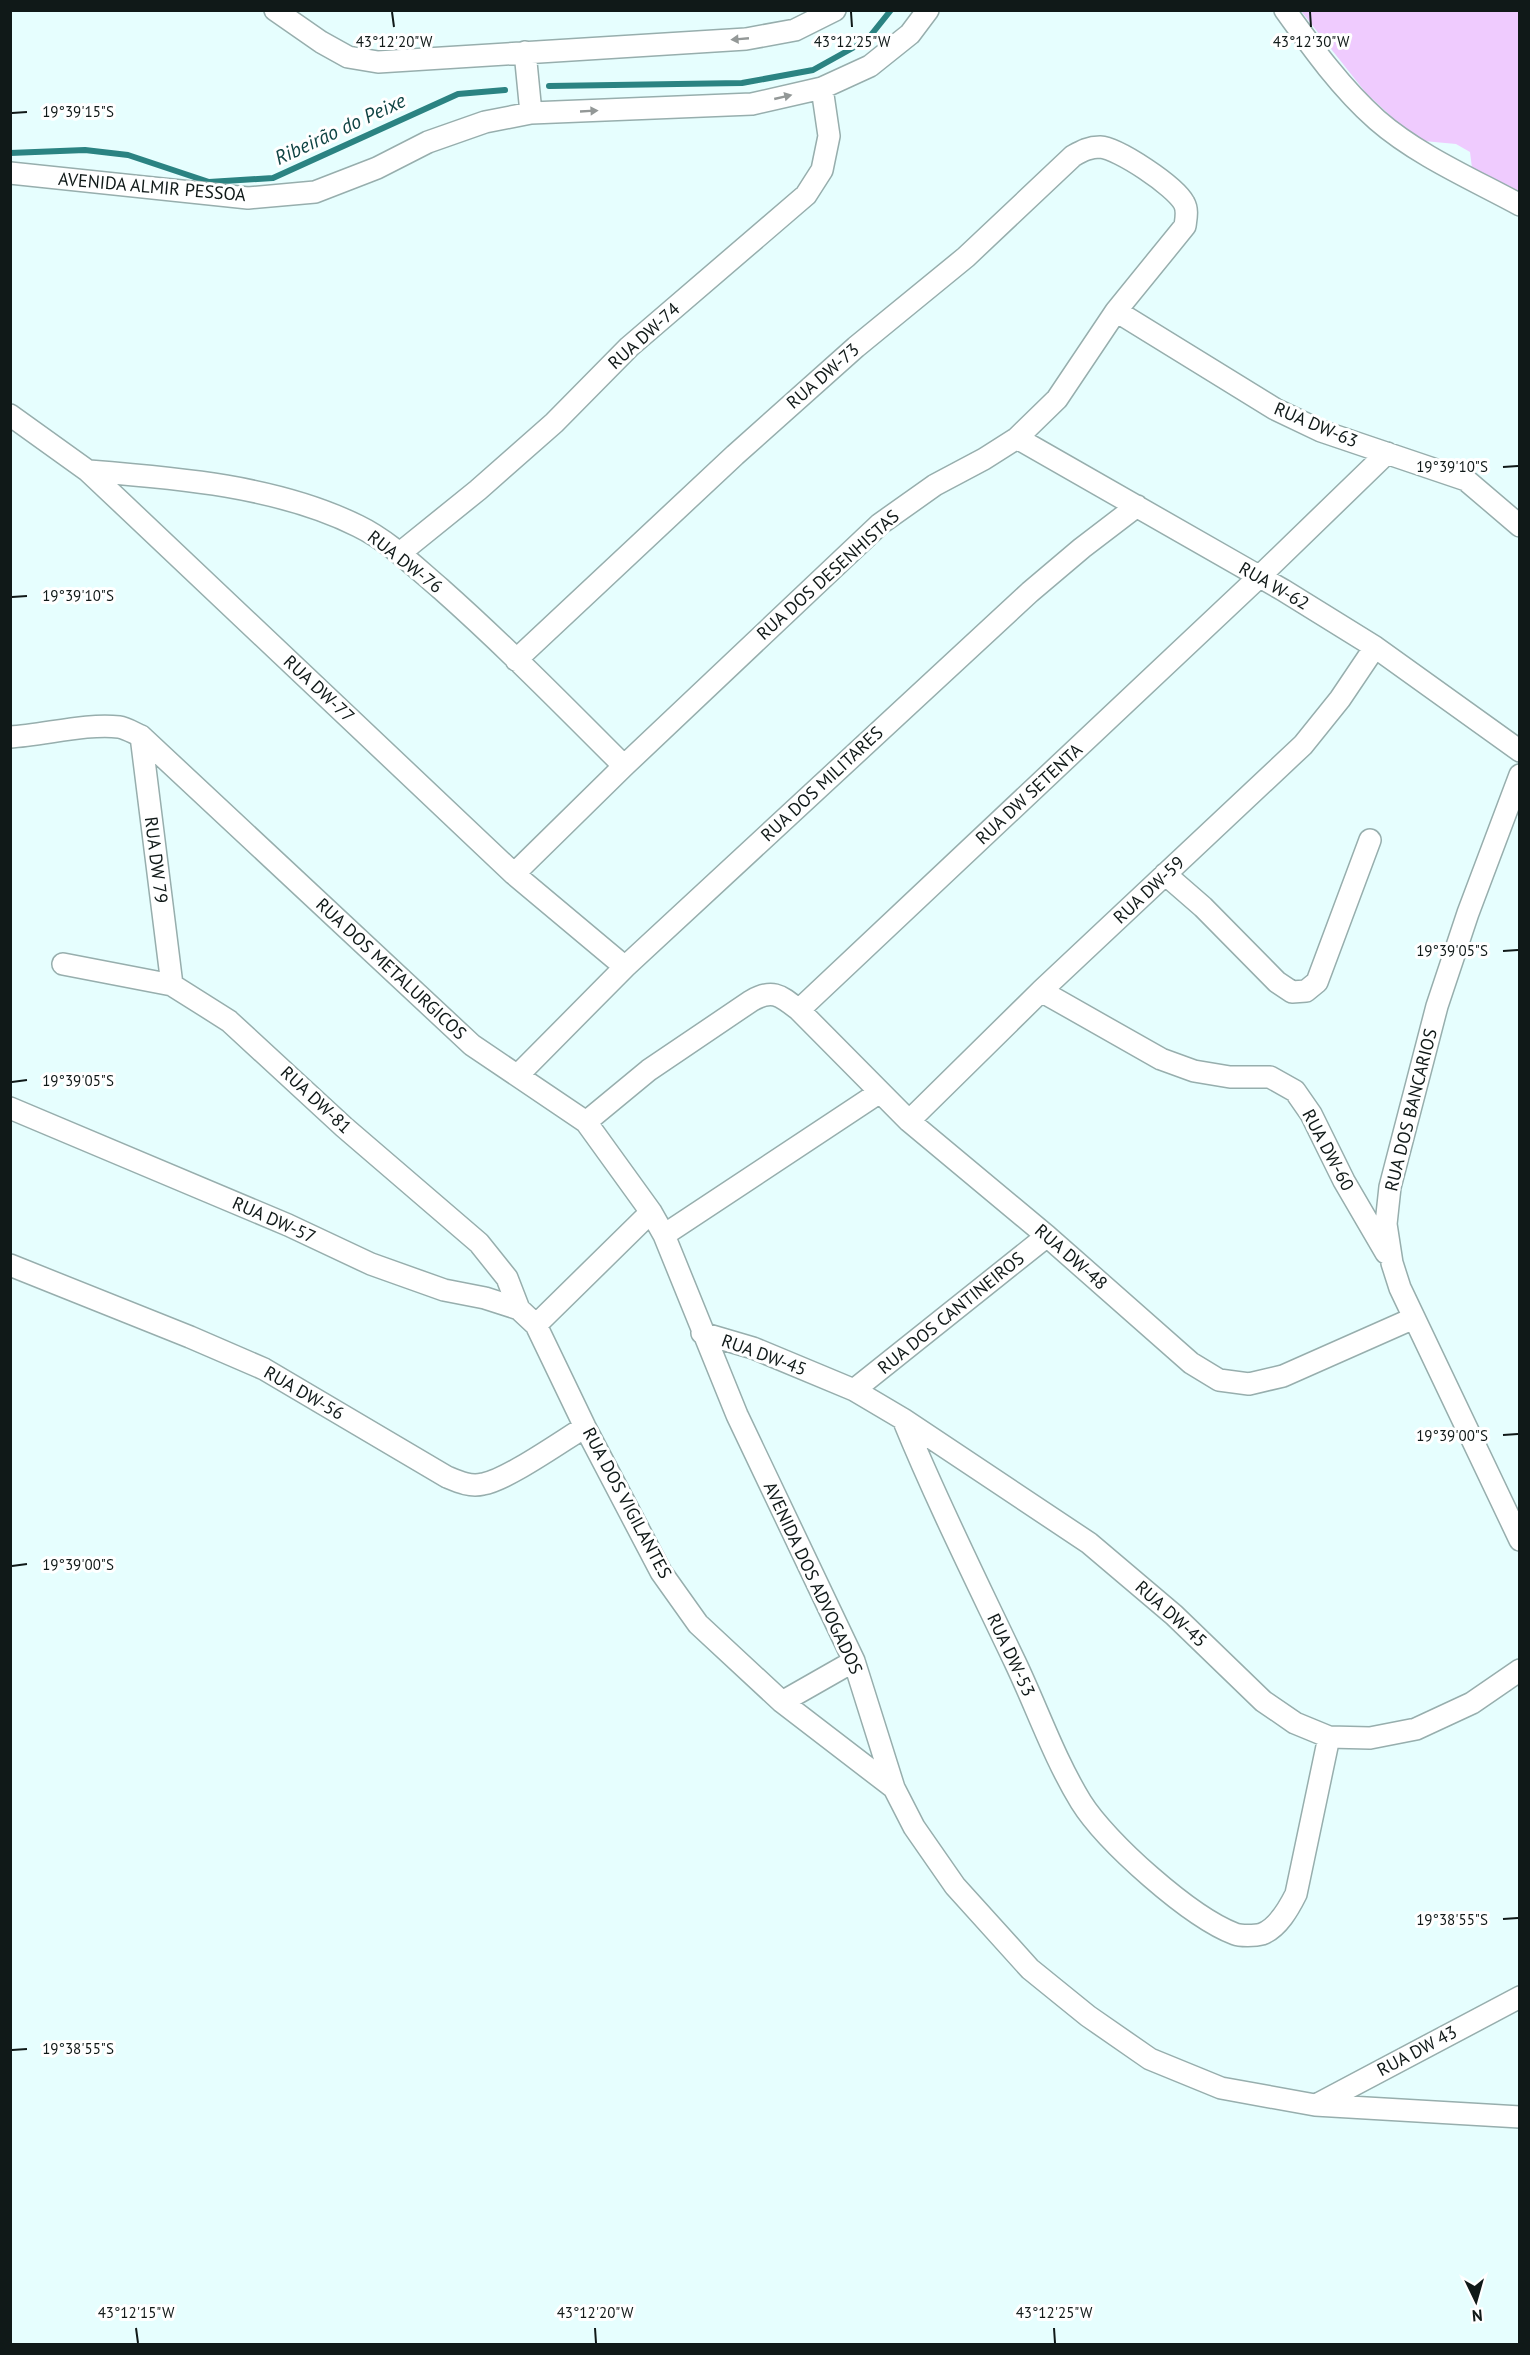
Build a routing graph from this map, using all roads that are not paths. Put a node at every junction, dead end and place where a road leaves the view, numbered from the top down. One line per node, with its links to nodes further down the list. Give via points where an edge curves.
1 (275, 10): 5 (street, via 348,57 378,62)
2 (835, 10): 5 (street, one-way to 5, via 795,30 746,39)
3 (928, 10): 6 (street, AVENIDA ALMIR PESSOA, via 910,34 870,66)
4 (1285, 10): 10 (street, via 1327,68 1378,120 1431,158)
5 (525, 52): 7 (street)
6 (822, 88): 7 (street, AVENIDA ALMIR PESSOA, one-way to 6, via 752,104); 18 (street, RUA DW-74, via 829,136 822,170 806,195 629,347 545,431)
7 (531, 113): 9 (street, AVENIDA ALMIR PESSOA, via 485,122 429,142 315,192 248,198)
8 (1149, 171): 11 (street, RUA DOS DESENHISTAS, via 1184,202 1185,226); 21 (street, RUA DW-73, via 1102,147 1087,148 1073,156 966,257 856,347 735,455)
9 (10, 173)
10 (1520, 205)
11 (1116, 311): 13 (street, RUA DOS DESENHISTAS, via 1057,399); 14 (street, RUA DW-63, via 1275,409 1321,431)
12 (10, 416): 15 (street, RUA DW-77)
13 (1017, 438): 16 (street, RUA W-62); 25 (street, RUA DOS DESENHISTAS, via 935,484 880,524)
14 (1387, 453): 17 (street, RUA DW-63, via 1466,480); 19 (street, RUA DW SETENTA)
15 (88, 471): 18 (street, RUA DW-76, via 218,484 303,505 358,526); 28 (street, RUA DW-77)
16 (1137, 506): 19 (street, RUA W-62); 31 (street, RUA DOS MILITARES, via 1030,592)
17 (1520, 526)
18 (400, 553): 21 (street, RUA DW-76)
19 (1259, 577): 20 (street, RUA W-62); 34 (street, RUA DW SETENTA)
20 (1375, 647): 24 (street, RUA W-62); 29 (street, RUA DW-59, via 1303,745)
21 (516, 660): 25 (street, RUA DW-76)
22 (141, 736): 23 (street, RUA DOS METALURGICOS, via 120,727 92,727); 32 (street, RUA DW 79); 35 (street, RUA DOS METALURGICOS, via 457,1032)
23 (10, 737)
24 (1520, 751)
25 (624, 766): 28 (street, RUA DOS DESENHISTAS)
26 (1520, 775): 43 (street, RUA DOS BANCARIOS, via 1437,1006 1390,1187 1386,1224)
27 (1370, 840): 29 (street, via 1317,982 1306,991 1292,992 1277,982)
28 (514, 874): 31 (street, RUA DW-77)
29 (1165, 874): 33 (street, RUA DW-59)
30 (63, 964): 32 (street, RUA DW-81)
31 (625, 967): 35 (street, RUA DOS MILITARES)
32 (172, 985): 45 (street, RUA DW-81, via 229,1022 478,1243 507,1278)
33 (1041, 991): 38 (street, RUA DW-59); 43 (street, RUA DW-60, via 1161,1059 1194,1071 1230,1077 1270,1077 1295,1091)
34 (799, 1010): 36 (street, RUA DW-48); 39 (street, RUA DW-48, via 781,996 760,995 649,1070)
35 (518, 1075): 39 (street, RUA DOS METALURGICOS)
36 (880, 1092): 38 (street, RUA DW-48); 41 (street)
37 (10, 1108): 45 (street, RUA DW-57, via 371,1264 444,1290)
38 (909, 1120): 42 (street, RUA DW-48)
39 (586, 1122): 40 (street, AVENIDA DOS ADVOGADOS)
40 (651, 1212): 41 (street, AVENIDA DOS ADVOGADOS); 47 (street)
41 (664, 1235): 48 (street, AVENIDA DOS ADVOGADOS)
42 (1047, 1236): 46 (street, RUA DW-48, via 1191,1363 1219,1380 1250,1384 1283,1376); 49 (street, RUA DOS CANTINEIROS)
43 (1392, 1263): 46 (street, RUA DOS BANCARIOS)
44 (10, 1264): 51 (street, RUA DW-56, via 264,1369 466,1485 500,1478)
45 (519, 1309): 47 (street, RUA DW-57)
46 (1414, 1318): 52 (street, RUA DOS BANCARIOS)
47 (536, 1325): 51 (street, RUA DOS VIGILANTES)
48 (702, 1333): 49 (street, RUA DW-45, via 753,1348); 53 (street, AVENIDA DOS ADVOGADOS)
49 (854, 1390): 50 (street, RUA DW-45)
50 (903, 1419): 56 (street, RUA DW-45, via 1089,1543 1174,1615 1263,1701 1295,1723); 56 (street, RUA DW-53, via 1082,1803 1146,1872 1214,1924 1237,1935 1262,1934 1285,1916 1296,1894)
51 (585, 1427): 55 (street, RUA DOS VIGILANTES, via 667,1580 698,1624)
52 (1520, 1540)
53 (854, 1661): 55 (street); 57 (street, AVENIDA DOS ADVOGADOS)
54 (1520, 1670): 56 (street, via 1472,1703 1416,1729 1370,1738)
55 (782, 1702): 57 (street, RUA DOS VIGILANTES)
56 (1329, 1737)
57 (894, 1788): 59 (street, AVENIDA DOS ADVOGADOS, via 914,1827 955,1886 1030,1969 1088,2016 1150,2060 1221,2088)
58 (1520, 1997): 59 (street, RUA DW 43)
59 (1316, 2105): 60 (street, AVENIDA DOS ADVOGADOS)
60 (1520, 2117)

